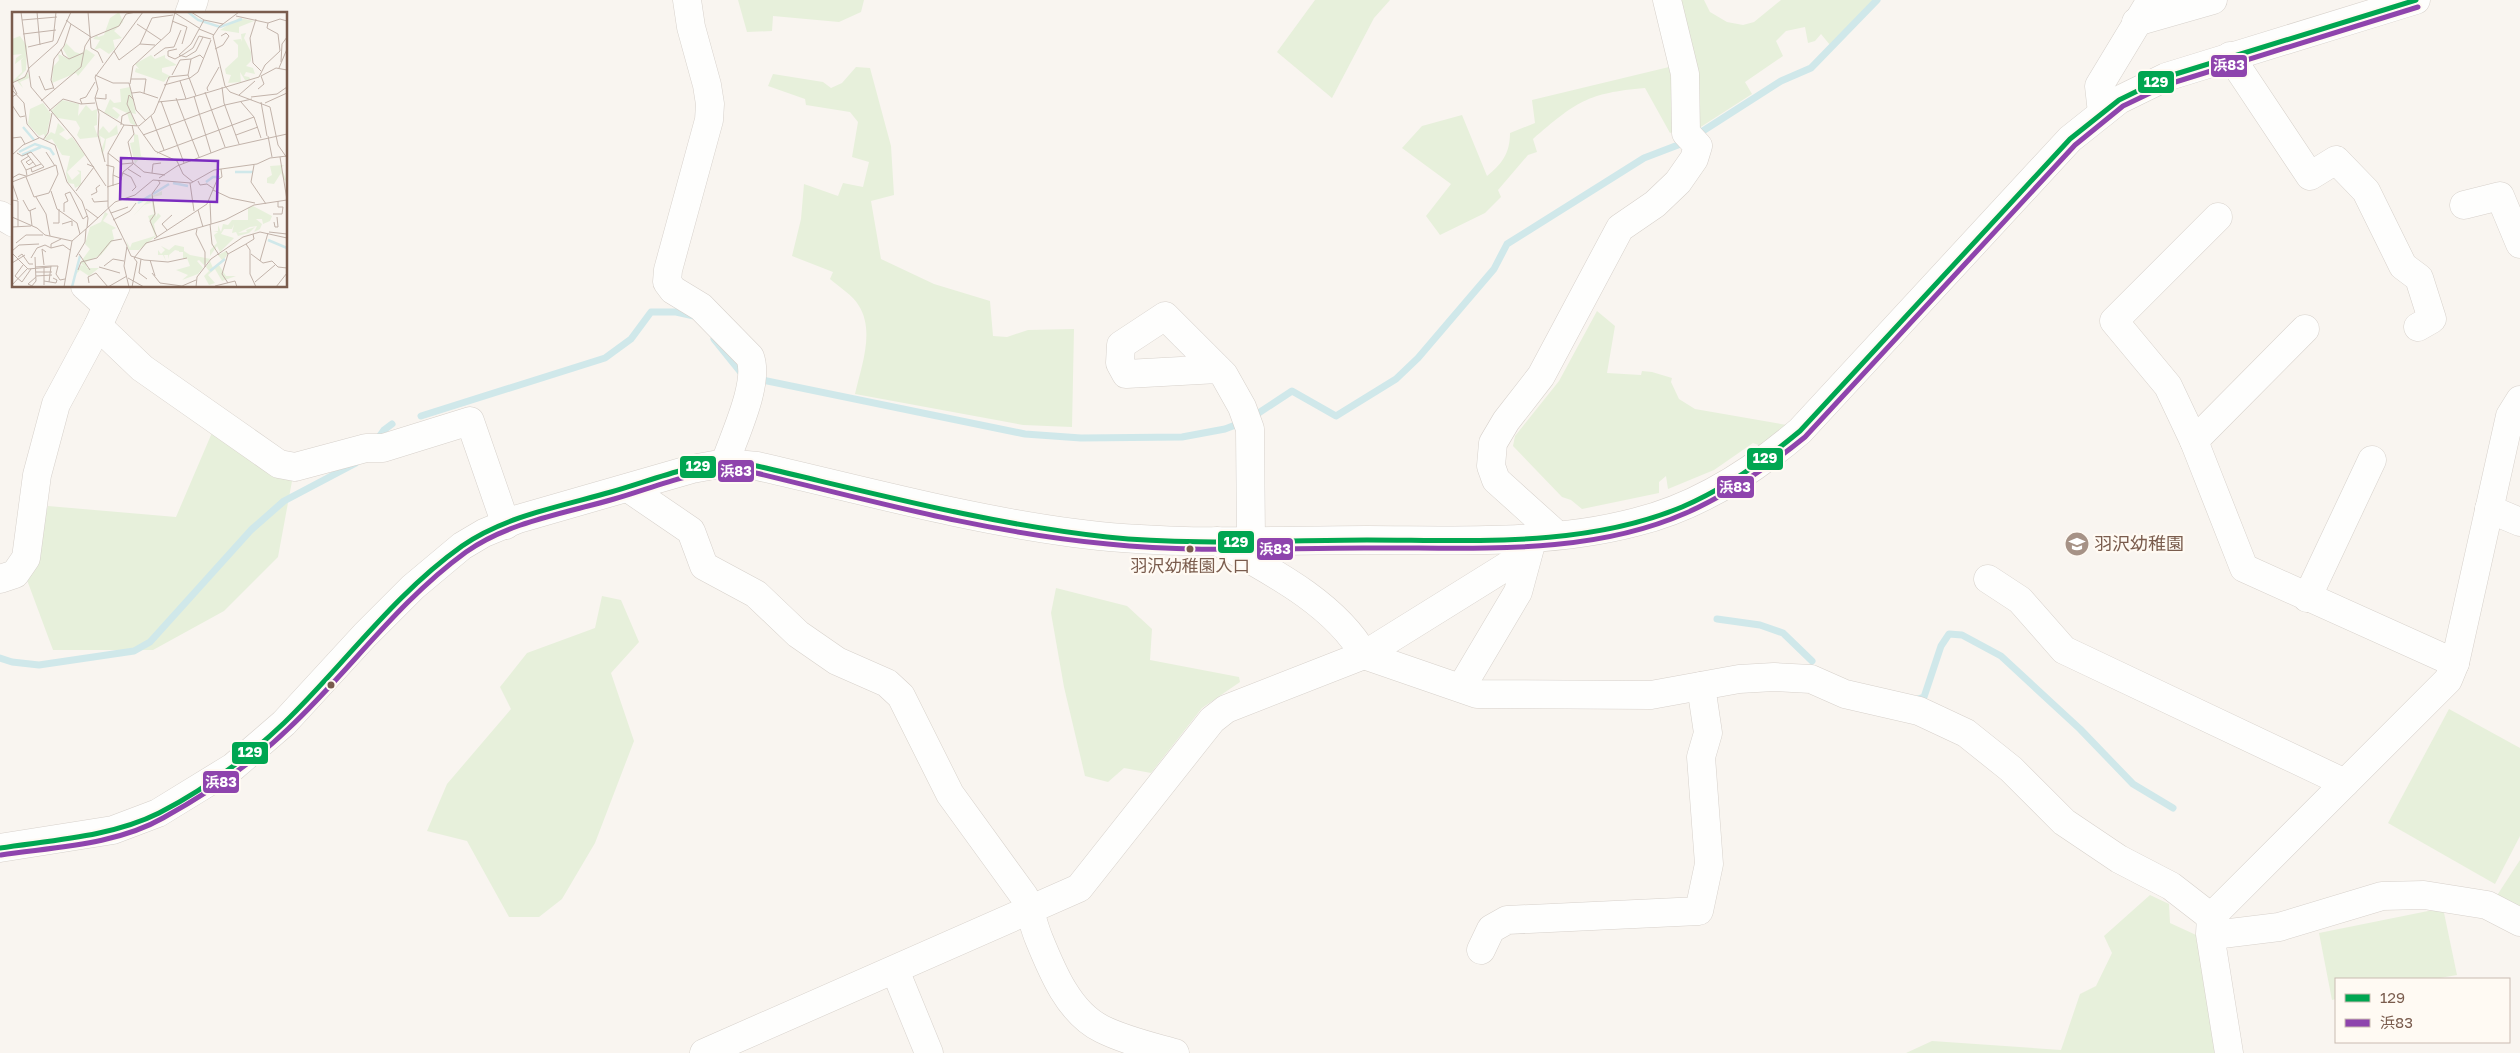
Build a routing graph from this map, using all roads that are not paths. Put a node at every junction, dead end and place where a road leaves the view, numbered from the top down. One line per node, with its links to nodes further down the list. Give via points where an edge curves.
1 (194, 0): 8 (street)
2 (687, 0): 24 (street, via 710,104 709,120 667,282 673,290 701,307 750,357 754,367)
3 (1668, 0): 31 (street, via 1685,74 1686,133 1698,146 1694,159 1678,182 1655,204 1620,228 1541,376 1493,443 1491,466 1496,480)
4 (2213, 0): 7 (street)
5 (2416, 0): 6 (street)
6 (2362, 8): 9 (street)
7 (2144, 11): 10 (street, via 2099,86)
8 (190, 12)
9 (2230, 56): 10 (street, via 2166,77 2119,100); 18 (street, via 2310,176 2336,160 2366,191 2402,266 2419,278 2432,319)
10 (2102, 113): 31 (street, via 2070,139 1800,431 1769,458 1712,493 1671,511 1638,522)
11 (2464, 205): 15 (street, via 2500,196)
12 (0, 215): 14 (street)
13 (2218, 217): 22 (street, via 2114,321 2168,386)
14 (12, 222)
15 (2518, 236)
16 (87, 288): 17 (street)
17 (107, 306): 28 (street, via 142,368 279,464 295,467 366,448 383,448 470,421); 33 (street, via 56,404 37,475 26,558 15,574)
18 (2418, 327)
19 (2305, 328): 22 (street)
20 (1218, 369): 30 (street, via 1242,407 1250,429)
21 (2520, 400): 26 (street, via 2510,416)
22 (2194, 441): 34 (street, via 2244,568)
23 (2372, 460): 34 (street)
24 (725, 463): 25 (street); 29 (street, via 756,466 1002,522 1075,534)
25 (628, 488): 28 (street); 41 (street, via 691,531 704,566 756,594 798,634 837,661 887,684 901,696 950,794)
26 (2488, 509): 27 (street); 36 (street)
27 (2520, 522)
28 (506, 524): 40 (street, via 462,546 413,587 284,723 233,767 158,813 113,830)
29 (1216, 540): 30 (street); 35 (street, via 1278,575 1324,610 1356,640)
30 (1250, 540): 31 (street)
31 (1539, 542): 35 (street); 38 (street, via 1518,592)
32 (1988, 579): 39 (street, via 2020,600 2064,650)
33 (0, 580)
34 (2307, 598): 36 (street)
35 (1364, 655): 38 (street); 41 (street, via 1233,706 1212,720 1079,888)
36 (2454, 664): 39 (street, via 2448,680)
37 (1701, 686): 38 (street, via 1651,695 1613,696 1477,694); 42 (street, via 1739,679 1811,679 1845,694 1919,711 1966,733 2011,770 2064,822 2119,859 2171,886); 44 (street, via 1708,733 1701,757 1709,864 1699,911 1507,920 1491,929)
38 (1461, 688)
39 (2345, 783): 42 (street)
40 (0, 848)
41 (1031, 910): 45 (street); 48 (street, via 1038,937 1062,988 1081,1014 1100,1028)
42 (2211, 916): 43 (street, via 2222,934 2279,927 2382,896 2424,895 2486,904); 49 (street, via 2210,934)
43 (2520, 922)
44 (1481, 950)
45 (895, 970): 46 (street); 47 (street)
46 (704, 1053)
47 (928, 1053)
48 (1175, 1053)
49 (2229, 1053)

